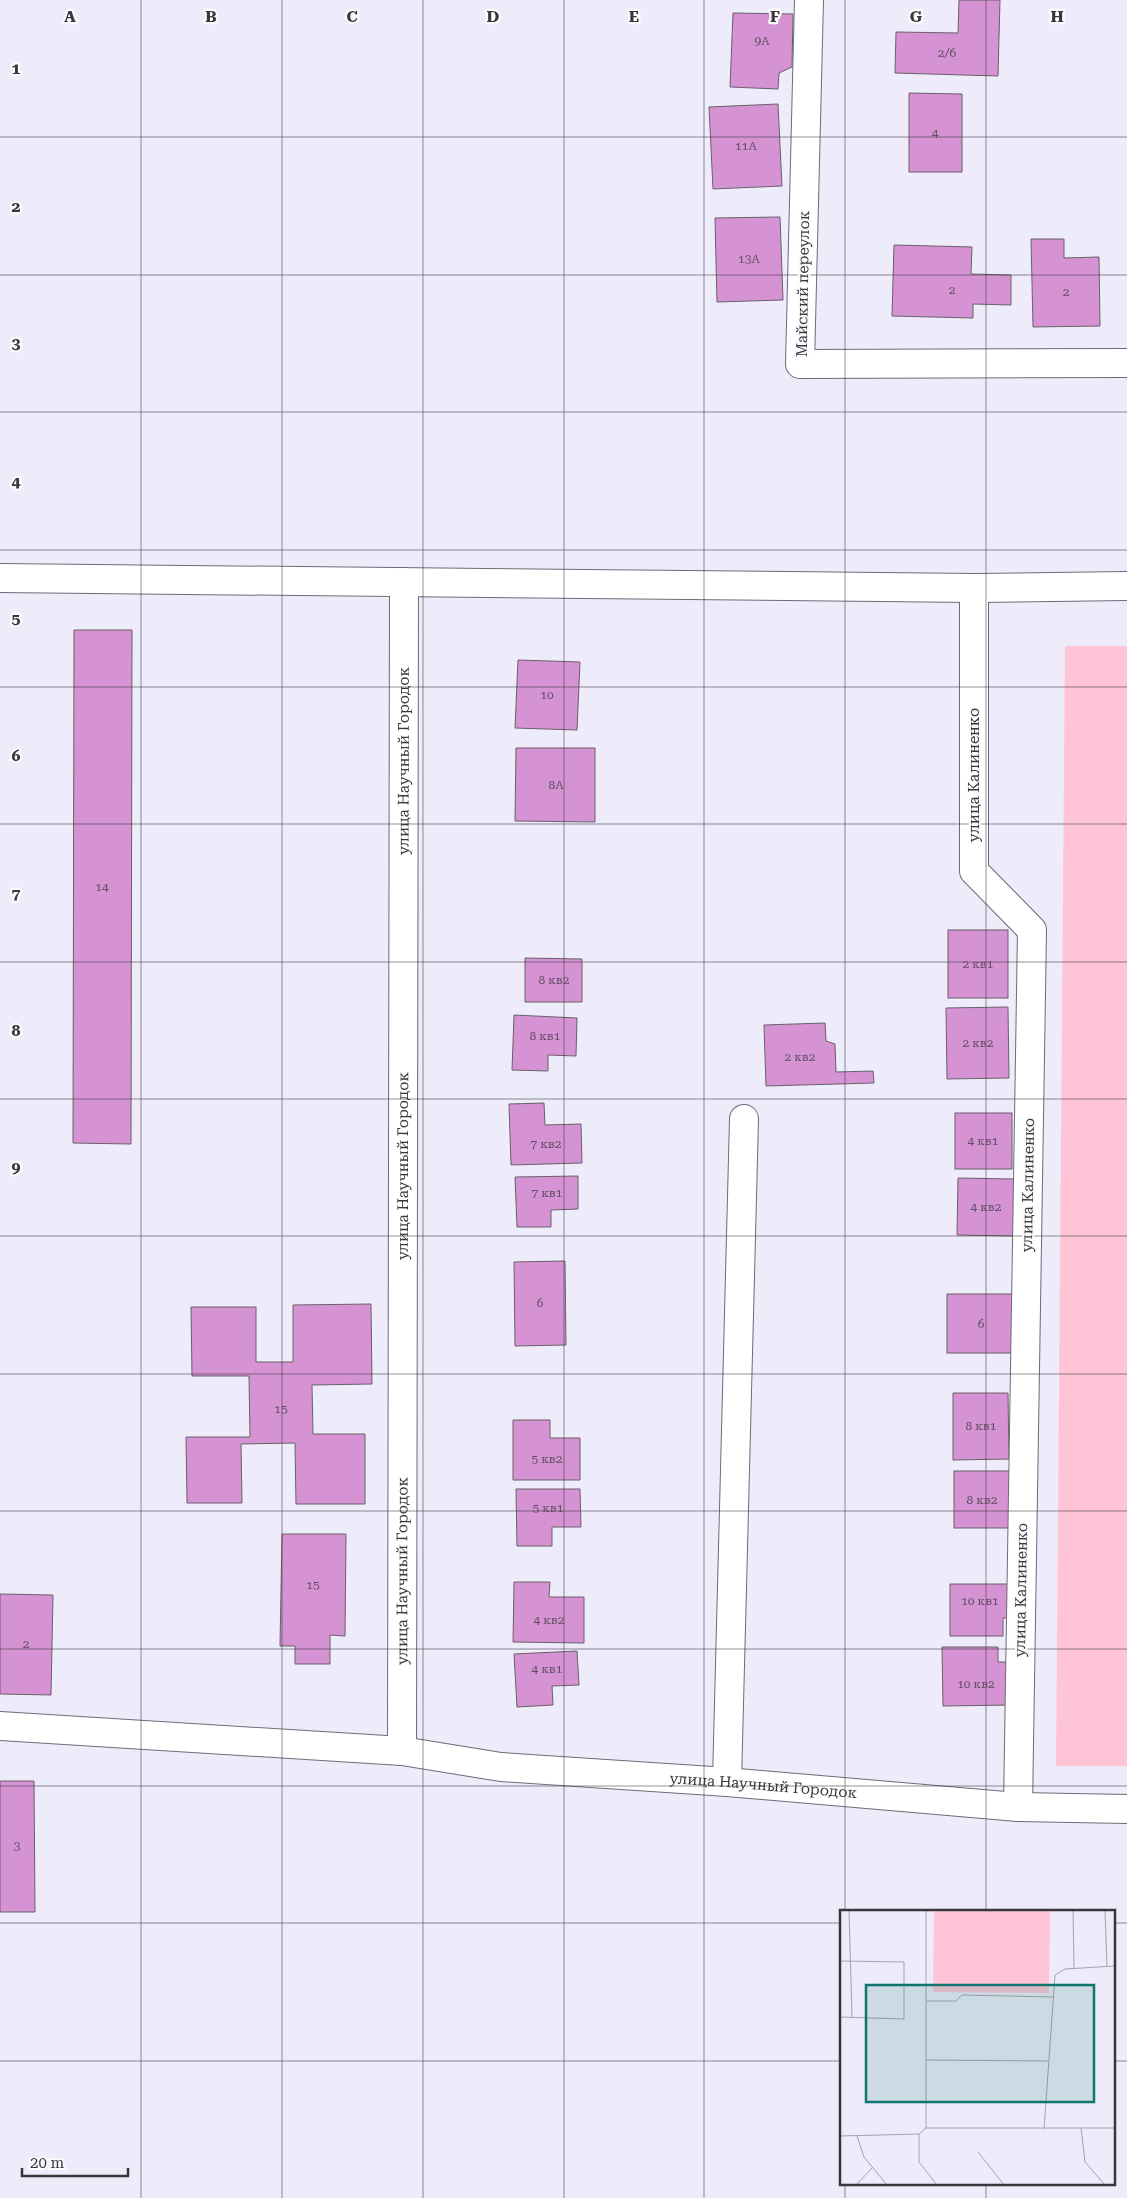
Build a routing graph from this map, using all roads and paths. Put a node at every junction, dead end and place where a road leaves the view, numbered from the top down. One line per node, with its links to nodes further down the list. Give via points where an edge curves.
1 (809, 0): 2 (street, Майский переулок, via 800,364)
2 (1127, 363)
3 (0, 578): 4 (street)
4 (404, 582): 6 (street); 9 (street, улица Научный Городок)
5 (1127, 586): 6 (street)
6 (974, 588): 11 (street, улица Калиненко, via 974,872 1032,930)
7 (744, 1120): 10 (street)
8 (0, 1726): 9 (street, улица Научный Городок)
9 (402, 1751): 10 (street, улица Научный Городок, via 501,1767)
10 (727, 1782): 11 (street, улица Научный Городок)
11 (1018, 1807): 12 (street, улица Научный Городок)
12 (1127, 1809)

